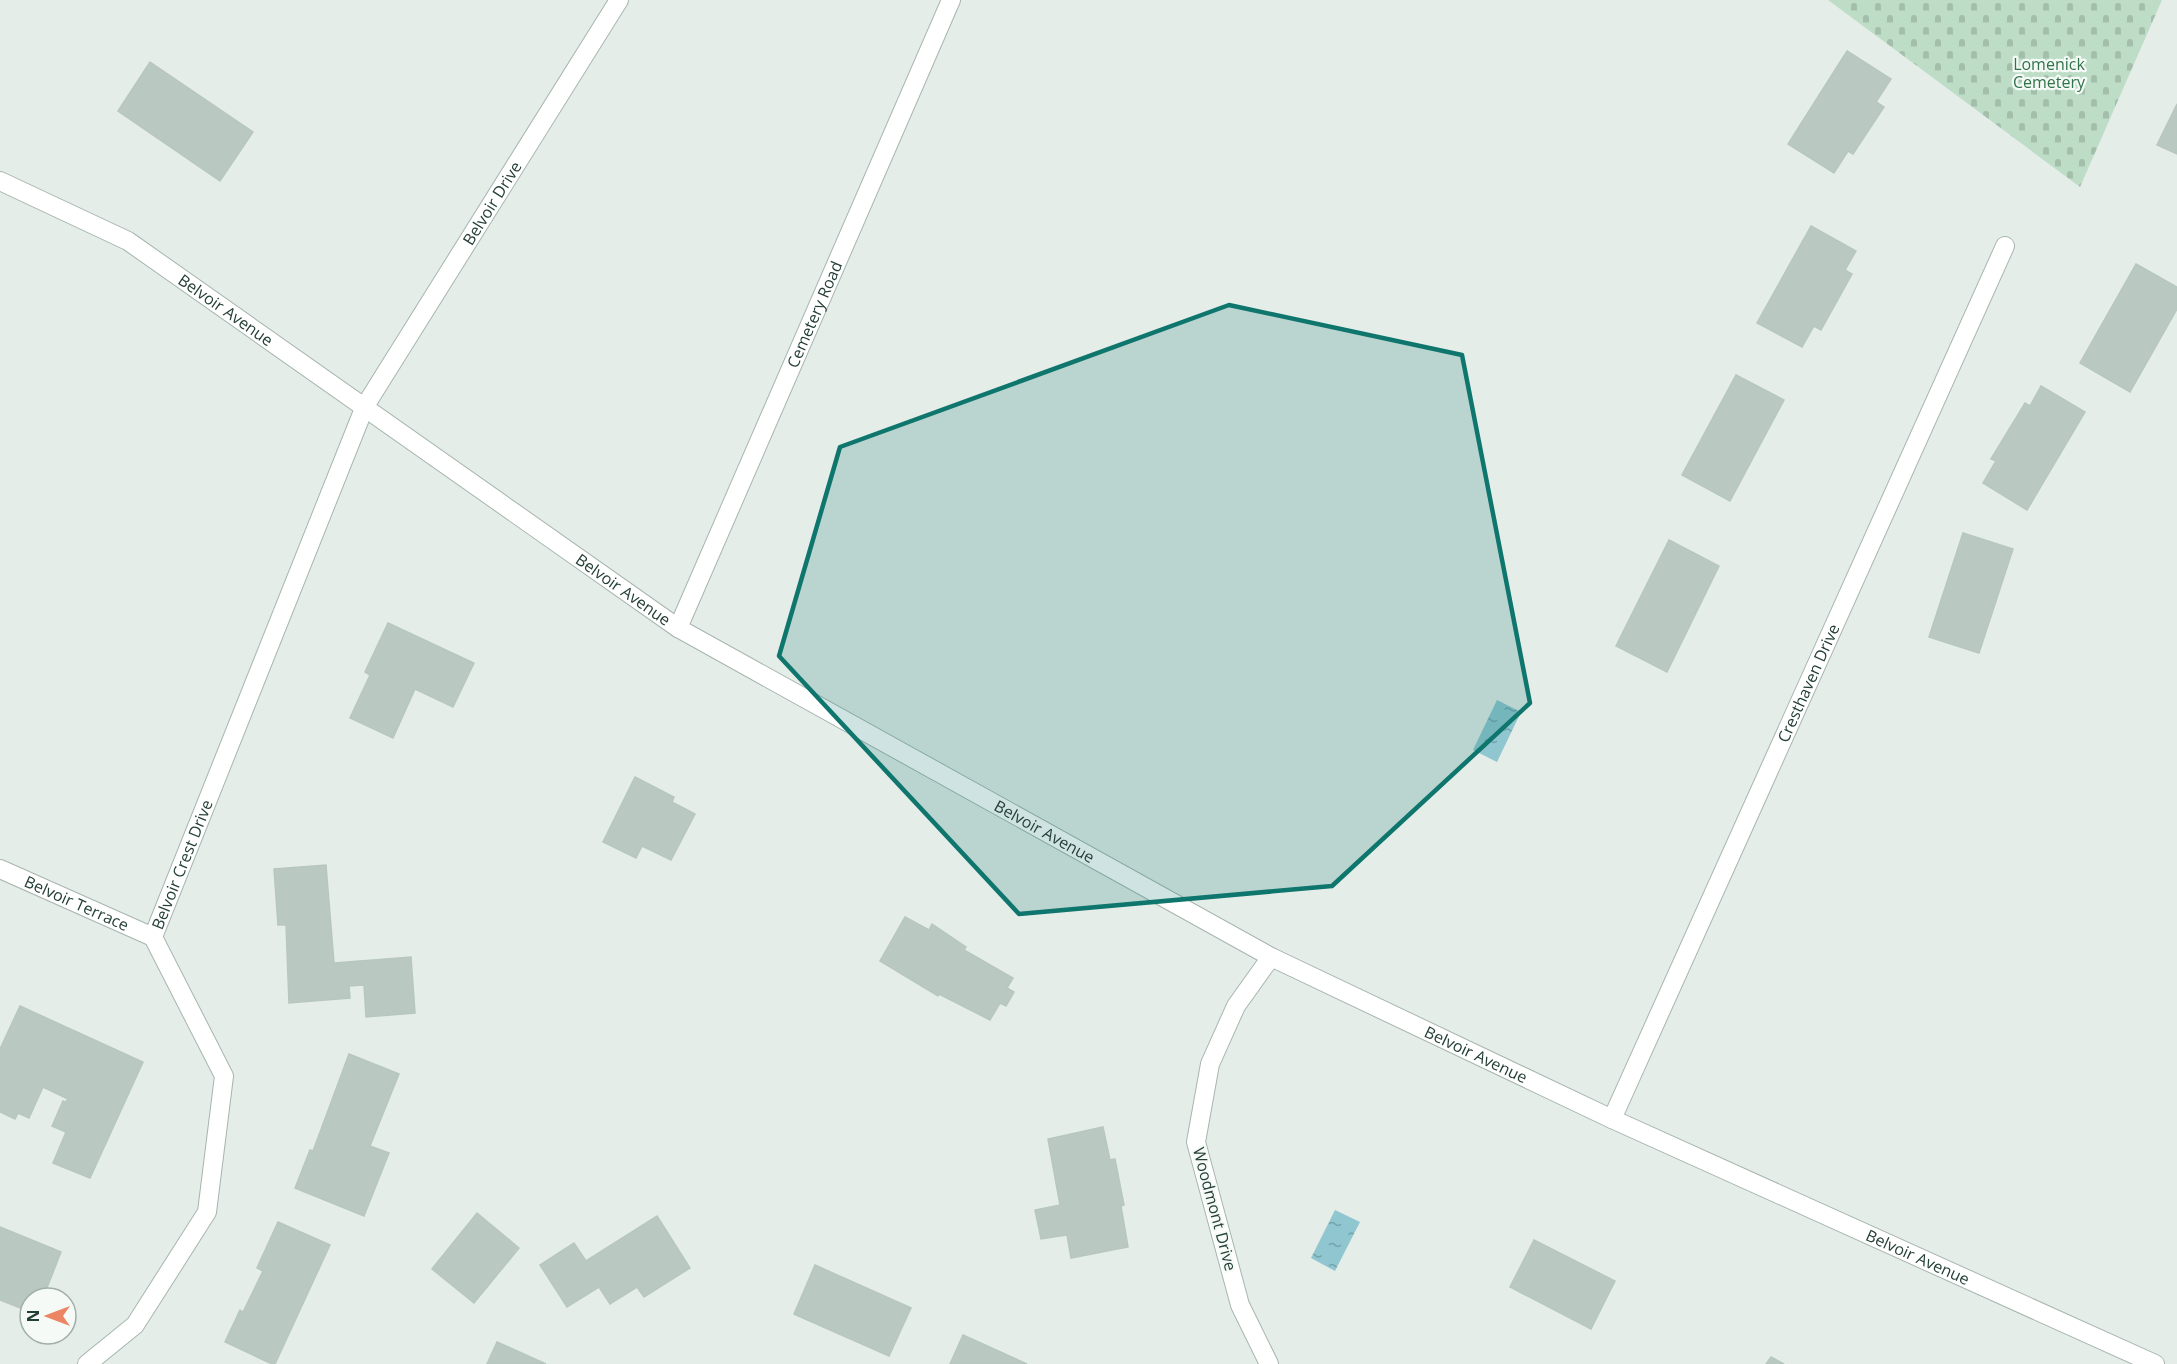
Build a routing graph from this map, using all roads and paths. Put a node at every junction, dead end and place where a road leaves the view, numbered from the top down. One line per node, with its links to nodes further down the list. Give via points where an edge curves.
1 (619, 0): 5 (street, Belvoir Drive)
2 (951, 0): 6 (street, Cemetery Road)
3 (0, 181): 5 (street, Belvoir Avenue, via 128,241)
4 (2005, 246): 10 (street, Cresthaven Drive)
5 (365, 406): 6 (street, Belvoir Avenue); 8 (street, Belvoir Crest Drive)
6 (678, 628): 9 (street, Belvoir Avenue)
7 (0, 868): 8 (street, Belvoir Terrace)
8 (153, 937): 11 (street, Belvoir Crest Drive, via 224,1076 207,1212 135,1325)
9 (1271, 957): 10 (street, Belvoir Avenue); 12 (street, Woodmont Drive, via 1236,1006 1210,1064 1196,1142 1240,1305)
10 (1612, 1119): 13 (street, Belvoir Avenue)
11 (87, 1364)
12 (1269, 1364)
13 (2155, 1364)

